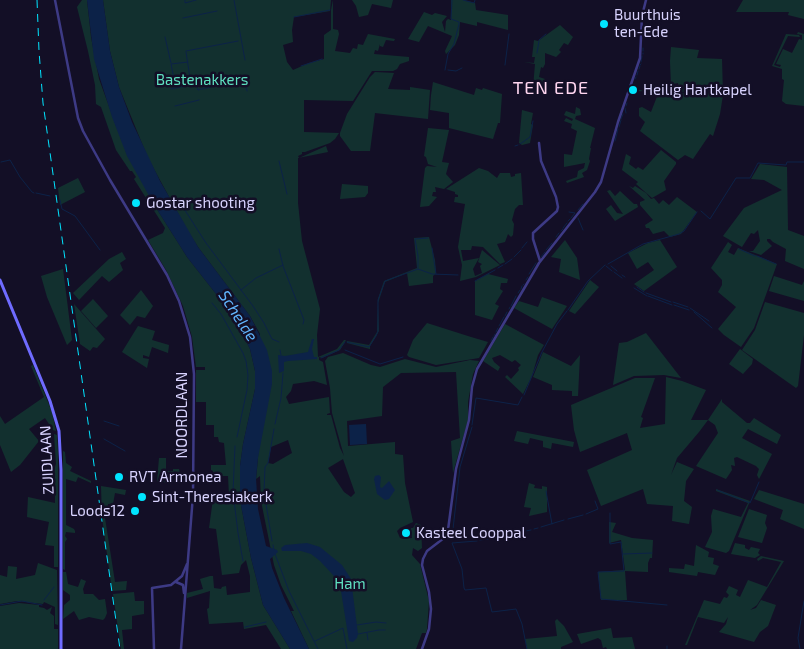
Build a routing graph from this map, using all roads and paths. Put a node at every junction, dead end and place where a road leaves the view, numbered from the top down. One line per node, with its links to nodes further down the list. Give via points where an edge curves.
1 (56, 0): 6 (street, NOORDLAAN, via 80,124 167,275 185,318 193,355 193,495)
2 (646, 0): 4 (street, via 642,13 640,58 607,165 596,192)
3 (539, 143): 4 (street, via 541,161 558,206 557,211 532,234)
4 (540, 261): 12 (street, via 474,378 469,420 456,469 449,528 444,538 427,551 423,559 431,609)
5 (0, 280): 9 (main road, ZUIDLAAN, via 50,401 59,431)
6 (188, 560): 7 (street, NOORDLAAN); 8 (street, NOORDLAAN)
7 (176, 582): 8 (street, NOORDLAAN, via 184,586); 10 (street, via 152,588)
8 (184, 603): 11 (street, NOORDLAAN)
9 (60, 649)
10 (154, 649)
11 (181, 649)
12 (422, 649)

